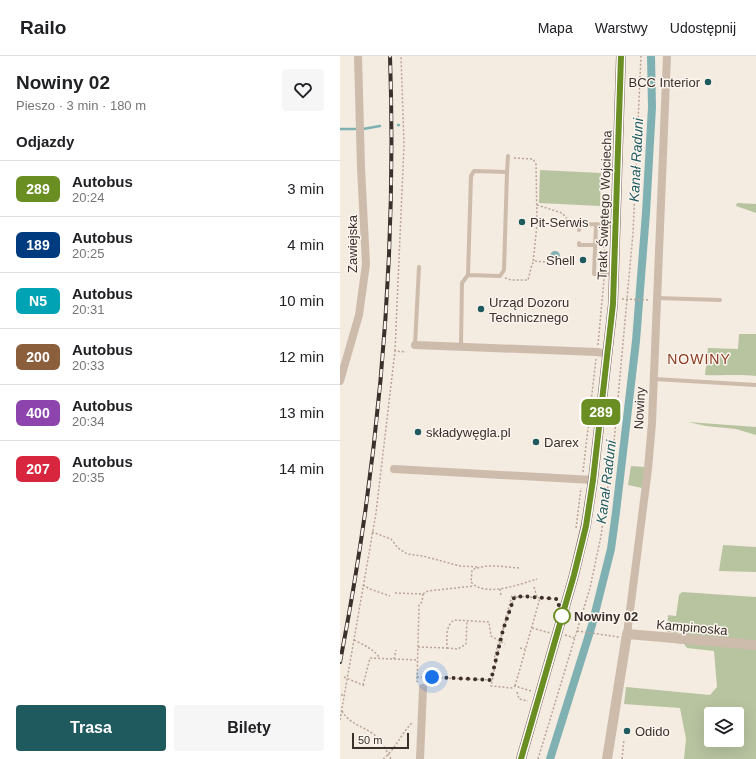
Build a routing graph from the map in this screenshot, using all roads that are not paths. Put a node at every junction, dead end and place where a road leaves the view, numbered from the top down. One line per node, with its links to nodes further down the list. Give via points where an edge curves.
1 (358, 56): 20 (street, Zawiejska, via 366,264 359,315)
2 (621, 56): 7 (main road, Trakt Świętego Wojciecha)
3 (667, 56): 14 (street, Nowiny)
4 (508, 157): 5 (lane)
5 (508, 172): 13 (lane, via 504,270 500,276); 13 (lane, via 474,171 471,176)
6 (595, 224): 7 (lane); 8 (lane, via 580,224); 10 (lane)
7 (616, 225): 12 (main road, Trakt Świętego Wojciecha)
8 (579, 230)
9 (579, 243): 10 (lane)
10 (595, 245): 12 (lane, via 594,274)
11 (419, 267): 16 (lane)
12 (614, 274): 18 (main road, Trakt Świętego Wojciecha)
13 (468, 275): 17 (lane, via 462,283)
14 (656, 298): 15 (lane); 19 (street, Nowiny)
15 (720, 300)
16 (415, 345): 17 (street)
17 (461, 346): 18 (street)
18 (608, 354): 23 (main road, Trakt Świętego Wojciecha)
19 (654, 379): 21 (lane); 24 (street, Nowiny, via 650,457)
20 (340, 381)
21 (756, 385)
22 (394, 469): 23 (street)
23 (593, 480): 28 (main road, Trakt Świętego Wojciecha, via 586,526 574,575)
24 (624, 636): 25 (street, Kampinoska); 29 (street, Nowiny)
25 (756, 645)
26 (420, 688): 27 (street)
27 (420, 759)
28 (521, 759)
29 (608, 759)

